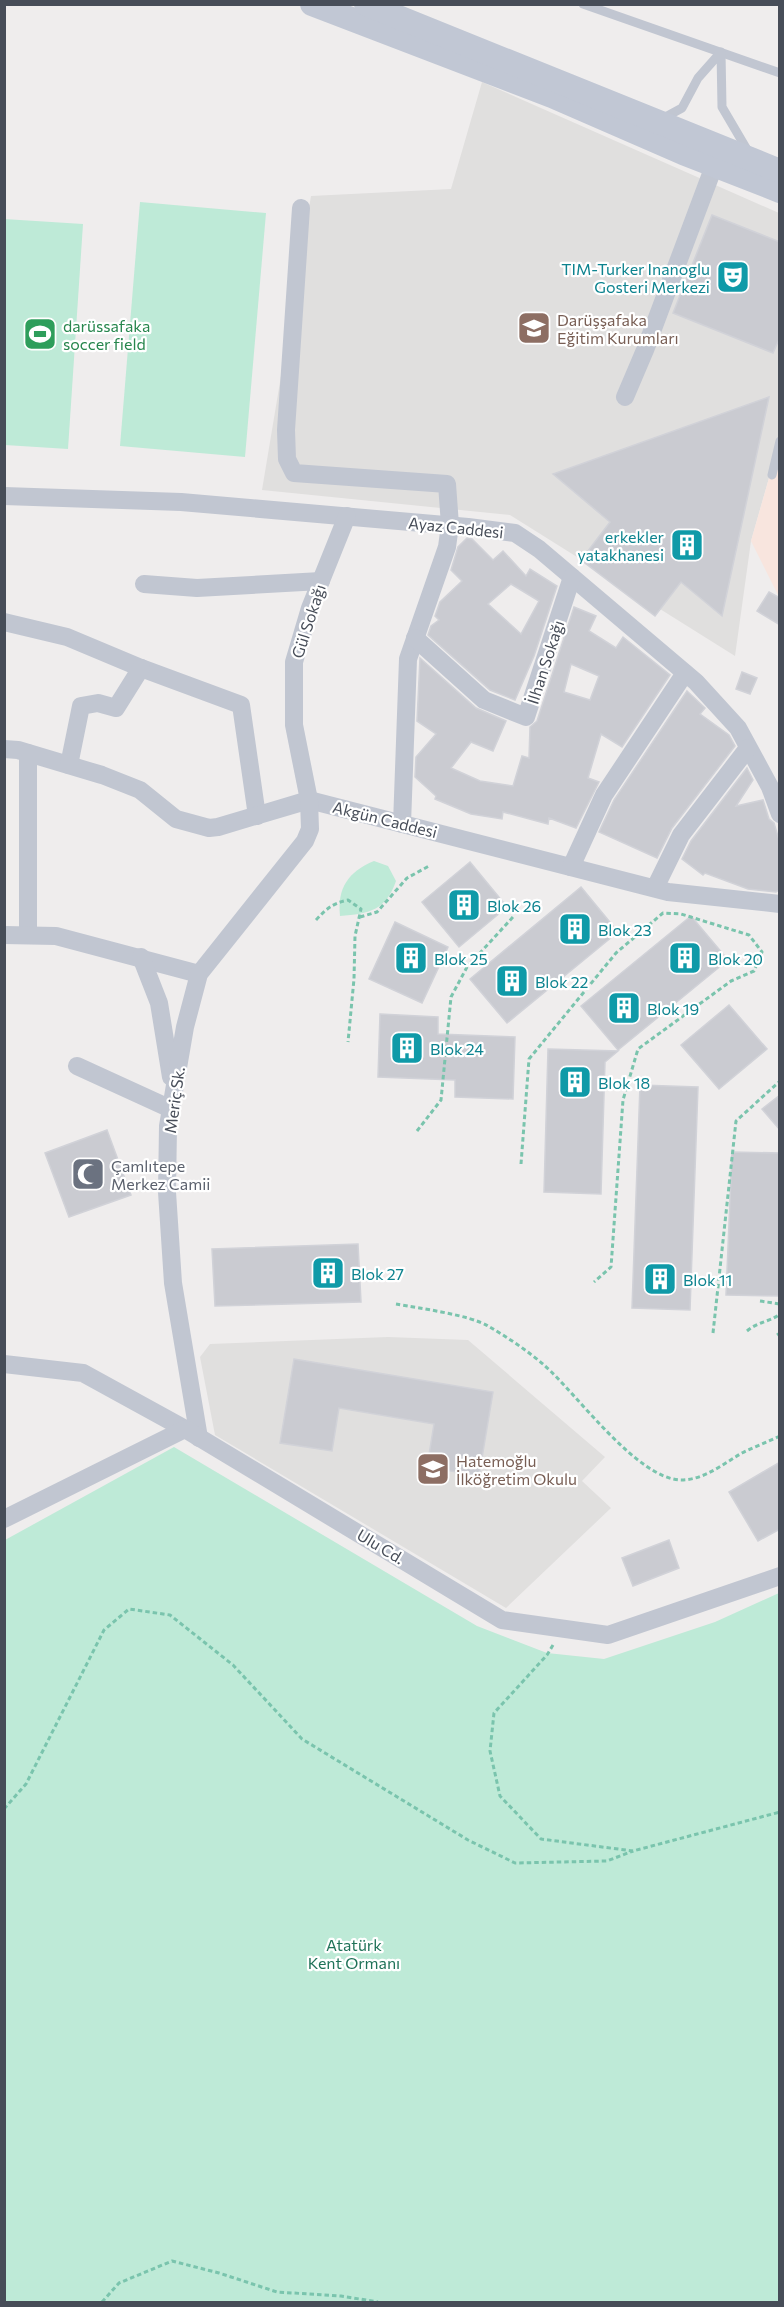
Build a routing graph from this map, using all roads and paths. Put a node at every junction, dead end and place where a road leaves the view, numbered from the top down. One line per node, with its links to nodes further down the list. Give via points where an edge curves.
1 (312, 4): 8 (main road, via 552,96)
2 (366, 4): 6 (main road)
3 (583, 4): 4 (lane)
4 (721, 52): 5 (lane); 6 (lane, via 698,78 682,108); 7 (lane, via 722,107)
5 (780, 73)
6 (658, 121): 7 (main road)
7 (753, 160): 9 (main road)
8 (714, 166): 10 (main road); 12 (street)
9 (780, 171)
10 (780, 190)
11 (301, 208): 17 (street, via 287,459 294,473 447,484)
12 (625, 397)
13 (780, 441): 14 (lane)
14 (772, 475)
15 (4, 496): 16 (street, Ayaz Caddesi, via 181,502)
16 (347, 516): 17 (street, Ayaz Caddesi); 19 (street, Gül Sokağı)
17 (450, 525): 18 (street, Ayaz Caddesi, via 515,533); 22 (street, via 447,547)
18 (572, 577): 22 (street, İlhan Sokağı, via 526,717 484,700); 24 (street, Ayaz Caddesi)
19 (321, 581): 20 (street, via 197,588); 29 (street, Gül Sokağı, via 294,663 294,725)
20 (144, 584)
21 (4, 622): 23 (street, via 67,637)
22 (415, 638): 32 (street, via 408,659)
23 (141, 668): 28 (street, via 116,708 98,703 81,706); 31 (street, via 241,705)
24 (685, 673): 25 (street, Ayaz Caddesi, via 738,728); 34 (street, via 604,795)
25 (748, 748): 30 (street, Ayaz Caddesi); 35 (street, via 681,835)
26 (4, 749): 27 (street, Akgün Caddesi)
27 (28, 753): 28 (street, Akgün Caddesi); 41 (street)
28 (69, 765): 31 (street, Akgün Caddesi, via 140,790 176,819 209,828)
29 (309, 800): 31 (street, Akgün Caddesi); 32 (street, Akgün Caddesi); 43 (street, Meriç Sk., via 310,830 305,841)
30 (780, 814)
31 (257, 816)
32 (402, 824): 34 (street, Akgün Caddesi)
33 (429, 866): 37 (path, via 407,878 377,912)
34 (571, 867): 35 (street, Akgün Caddesi)
35 (655, 888): 36 (street, Akgün Caddesi)
36 (780, 904)
37 (359, 917): 39 (path, via 361,909 348,900 328,907); 44 (path)
38 (513, 917): 48 (path, via 467,967 451,997 441,1100)
39 (316, 920)
40 (4, 935): 41 (street)
41 (28, 935): 42 (street, via 56,936)
42 (141, 957): 43 (street); 47 (street, via 159,1003)
43 (199, 974): 47 (street, Meriç Sk., via 184,1027)
44 (348, 1042)
45 (77, 1066): 47 (street)
46 (780, 1081): 56 (path, via 736,1121)
47 (172, 1101): 58 (street, Meriç Sk., via 167,1192 173,1283)
48 (417, 1131)
49 (521, 1164): 50 (path, via 529,1059 616,953 663,913 681,914 749,935 762,952 754,971 731,981 638,1049 623,1100 611,1267)
50 (594, 1282)
51 (760, 1301): 53 (path)
52 (396, 1304): 59 (path, via 486,1324 544,1365 604,1429 664,1478 682,1480 708,1474)
53 (780, 1304)
54 (780, 1314): 55 (path)
55 (747, 1331)
56 (713, 1333)
57 (4, 1364): 58 (street, Ulu Cd., via 83,1373)
58 (192, 1434): 60 (street); 61 (street, Ulu Cd., via 502,1620 608,1635)
59 (780, 1436)
60 (4, 1520)
61 (780, 1576)
62 (546, 1655): 65 (path, via 494,1713 490,1750 500,1796 541,1839)
63 (4, 1809): 65 (path, via 26,1784 104,1630 129,1609 170,1615 233,1665 302,1739 468,1840 515,1863 607,1861)
64 (780, 1812): 65 (path)
65 (633, 1851)
66 (102, 2302): 67 (path, via 119,2283 172,2261 277,2292)
67 (378, 2302)

